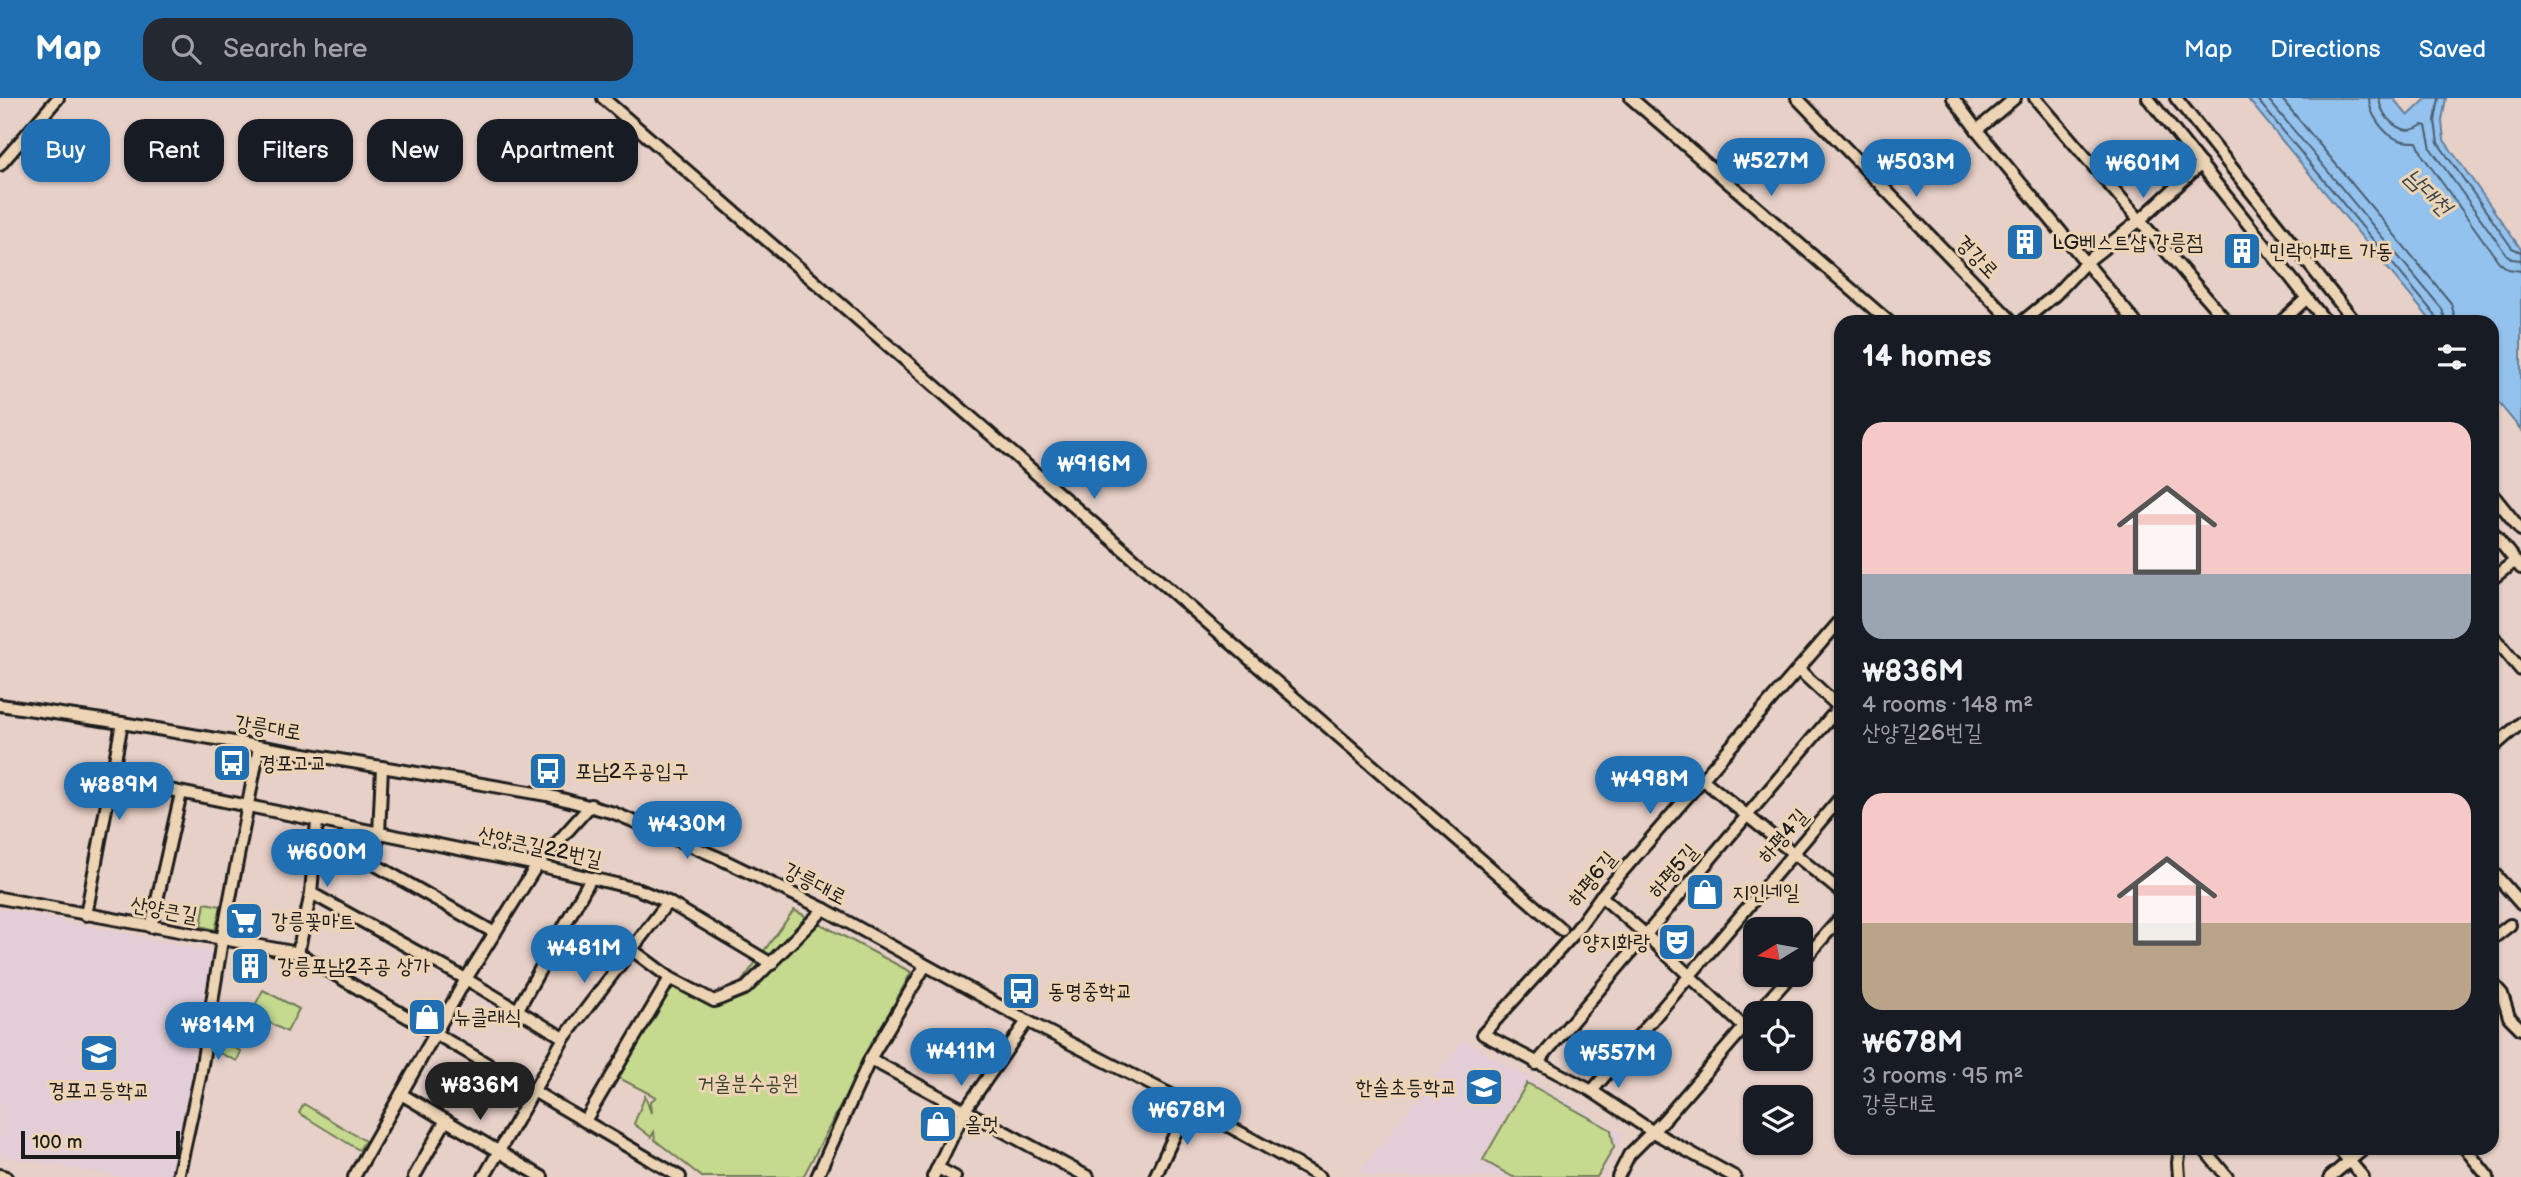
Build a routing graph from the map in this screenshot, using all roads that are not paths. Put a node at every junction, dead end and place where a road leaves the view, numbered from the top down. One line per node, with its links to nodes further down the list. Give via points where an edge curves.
1 (58, 98): 12 (street)
2 (603, 98): 65 (street)
3 (1631, 98): 16 (street)
4 (1797, 98): 17 (street, 경강로)
5 (1953, 98): 10 (street)
6 (2015, 98): 10 (street)
7 (2035, 98): 13 (street)
8 (2148, 98): 11 (street)
9 (2176, 98): 23 (street)
10 (1977, 130): 14 (street)
11 (2201, 164): 13 (street); 15 (street)
12 (0, 165)
13 (2140, 220): 14 (street); 20 (street)
14 (2085, 263): 18 (street); 19 (street)
15 (2307, 298): 21 (street); 22 (street)
16 (1881, 315)
17 (2006, 315)
18 (2031, 315)
19 (2129, 315)
20 (2221, 315)
21 (2289, 315)
22 (2320, 315)
23 (2350, 315)
24 (2499, 503): 25 (street)
25 (2521, 530)
26 (2499, 541): 27 (street)
27 (2518, 565): 28 (street)
28 (2499, 575)
29 (1834, 628): 31 (street, 하평6길)
30 (2499, 643): 32 (street)
31 (1798, 669): 33 (street); 42 (street, 하평6길)
32 (2521, 670)
33 (1834, 702)
34 (0, 705): 36 (street, 강릉대로)
35 (1834, 714): 47 (street, 하평5길)
36 (122, 723): 39 (street, 강릉대로); 41 (street)
37 (2521, 723): 38 (street)
38 (2499, 742)
39 (259, 747): 40 (street, 강릉대로); 44 (street)
40 (382, 767): 45 (street, 강릉대로); 49 (street)
41 (111, 778): 43 (street, 산양큰길22번길); 61 (street)
42 (1702, 779): 47 (street); 56 (street, 하평6길)
43 (181, 793): 44 (street, 산양큰길22번길); 64 (street)
44 (249, 805): 48 (street, 산양큰길22번길); 69 (street)
45 (591, 805): 51 (street); 60 (street, 강릉대로, via 667,835)
46 (1834, 805): 50 (street, 하평4길)
47 (1747, 814): 50 (street); 67 (street, 하평5길)
48 (317, 821): 49 (street, 산양큰길22번길); 55 (street)
49 (379, 834): 51 (street, 산양큰길22번길); 66 (street, via 372,863)
50 (1793, 853): 54 (street); 75 (street, 하평4길)
51 (537, 865): 52 (street, 산양큰길22번길); 66 (street)
52 (591, 878): 58 (street, 산양큰길22번길); 81 (street)
53 (2499, 879): 59 (street)
54 (1834, 886)
55 (311, 893): 72 (street); 77 (street)
56 (1601, 896): 67 (street); 89 (street, 하평6길, via 1572,936 1483,1034)
57 (0, 898): 61 (street, 산양큰길)
58 (668, 902): 70 (street); 73 (street, 산양큰길22번길)
59 (2521, 904)
60 (824, 909): 73 (street); 74 (street, 강릉대로)
61 (86, 915): 64 (street, 산양큰길)
62 (1834, 925): 71 (street)
63 (2510, 925): 68 (street)
64 (151, 928): 69 (street, 산양큰길)
65 (1562, 930)
66 (495, 933): 77 (street)
67 (1645, 934): 75 (street); 89 (street, 하평5길)
68 (2499, 934)
69 (222, 940): 72 (street, 산양큰길); 108 (street)
70 (631, 949): 76 (street); 87 (street)
71 (1813, 949)
72 (298, 953): 86 (street, 산양큰길)
73 (772, 964): 76 (street, via 746,988 714,1001)
74 (925, 966): 82 (street, 강릉대로); 88 (street)
75 (1689, 975): 83 (street); 91 (street, 하평4길)
76 (670, 978): 96 (street)
77 (466, 979): 81 (street); 86 (street)
78 (1780, 987): 80 (street)
79 (2499, 991): 84 (street, via 2509,1017)
80 (1768, 1001)
81 (518, 1009): 87 (street)
82 (1027, 1021): 93 (street, 강릉대로); 94 (street)
83 (1743, 1026)
84 (2521, 1029)
85 (1743, 1030): 97 (street)
86 (436, 1032): 90 (street, 산양큰길); 92 (street)
87 (564, 1038): 90 (street)
88 (870, 1059): 94 (street); 114 (street)
89 (1536, 1064): 91 (street)
90 (533, 1091): 96 (street, 산양큰길); 98 (street)
91 (1592, 1091): 97 (street)
92 (401, 1094): 95 (street); 109 (street)
93 (1189, 1104): 117 (street); 118 (street, 강릉대로)
94 (965, 1110): 105 (street); 116 (street)
95 (446, 1120): 98 (street); 110 (street)
96 (585, 1121): 113 (street, 산양큰길)
97 (1653, 1132): 119 (street, via 1629,1155); 120 (street)
98 (499, 1152): 111 (street); 112 (street)
99 (2179, 1155): 121 (street)
100 (2209, 1155): 122 (street)
101 (2344, 1155): 104 (street)
102 (2357, 1155): 104 (street)
103 (2471, 1155): 125 (street)
104 (2350, 1161): 123 (street); 124 (street)
105 (935, 1173): 115 (street)
106 (0, 1175): 107 (street)
107 (6, 1177)
108 (178, 1177)
109 (354, 1177)
110 (414, 1177)
111 (484, 1177)
112 (542, 1177)
113 (680, 1177)
114 (817, 1177)
115 (955, 1177)
116 (1088, 1177)
117 (1155, 1177)
118 (1320, 1177)
119 (1618, 1177)
120 (1735, 1177)
121 (2179, 1177)
122 (2227, 1177)
123 (2330, 1177)
124 (2363, 1177)
125 (2488, 1177)

